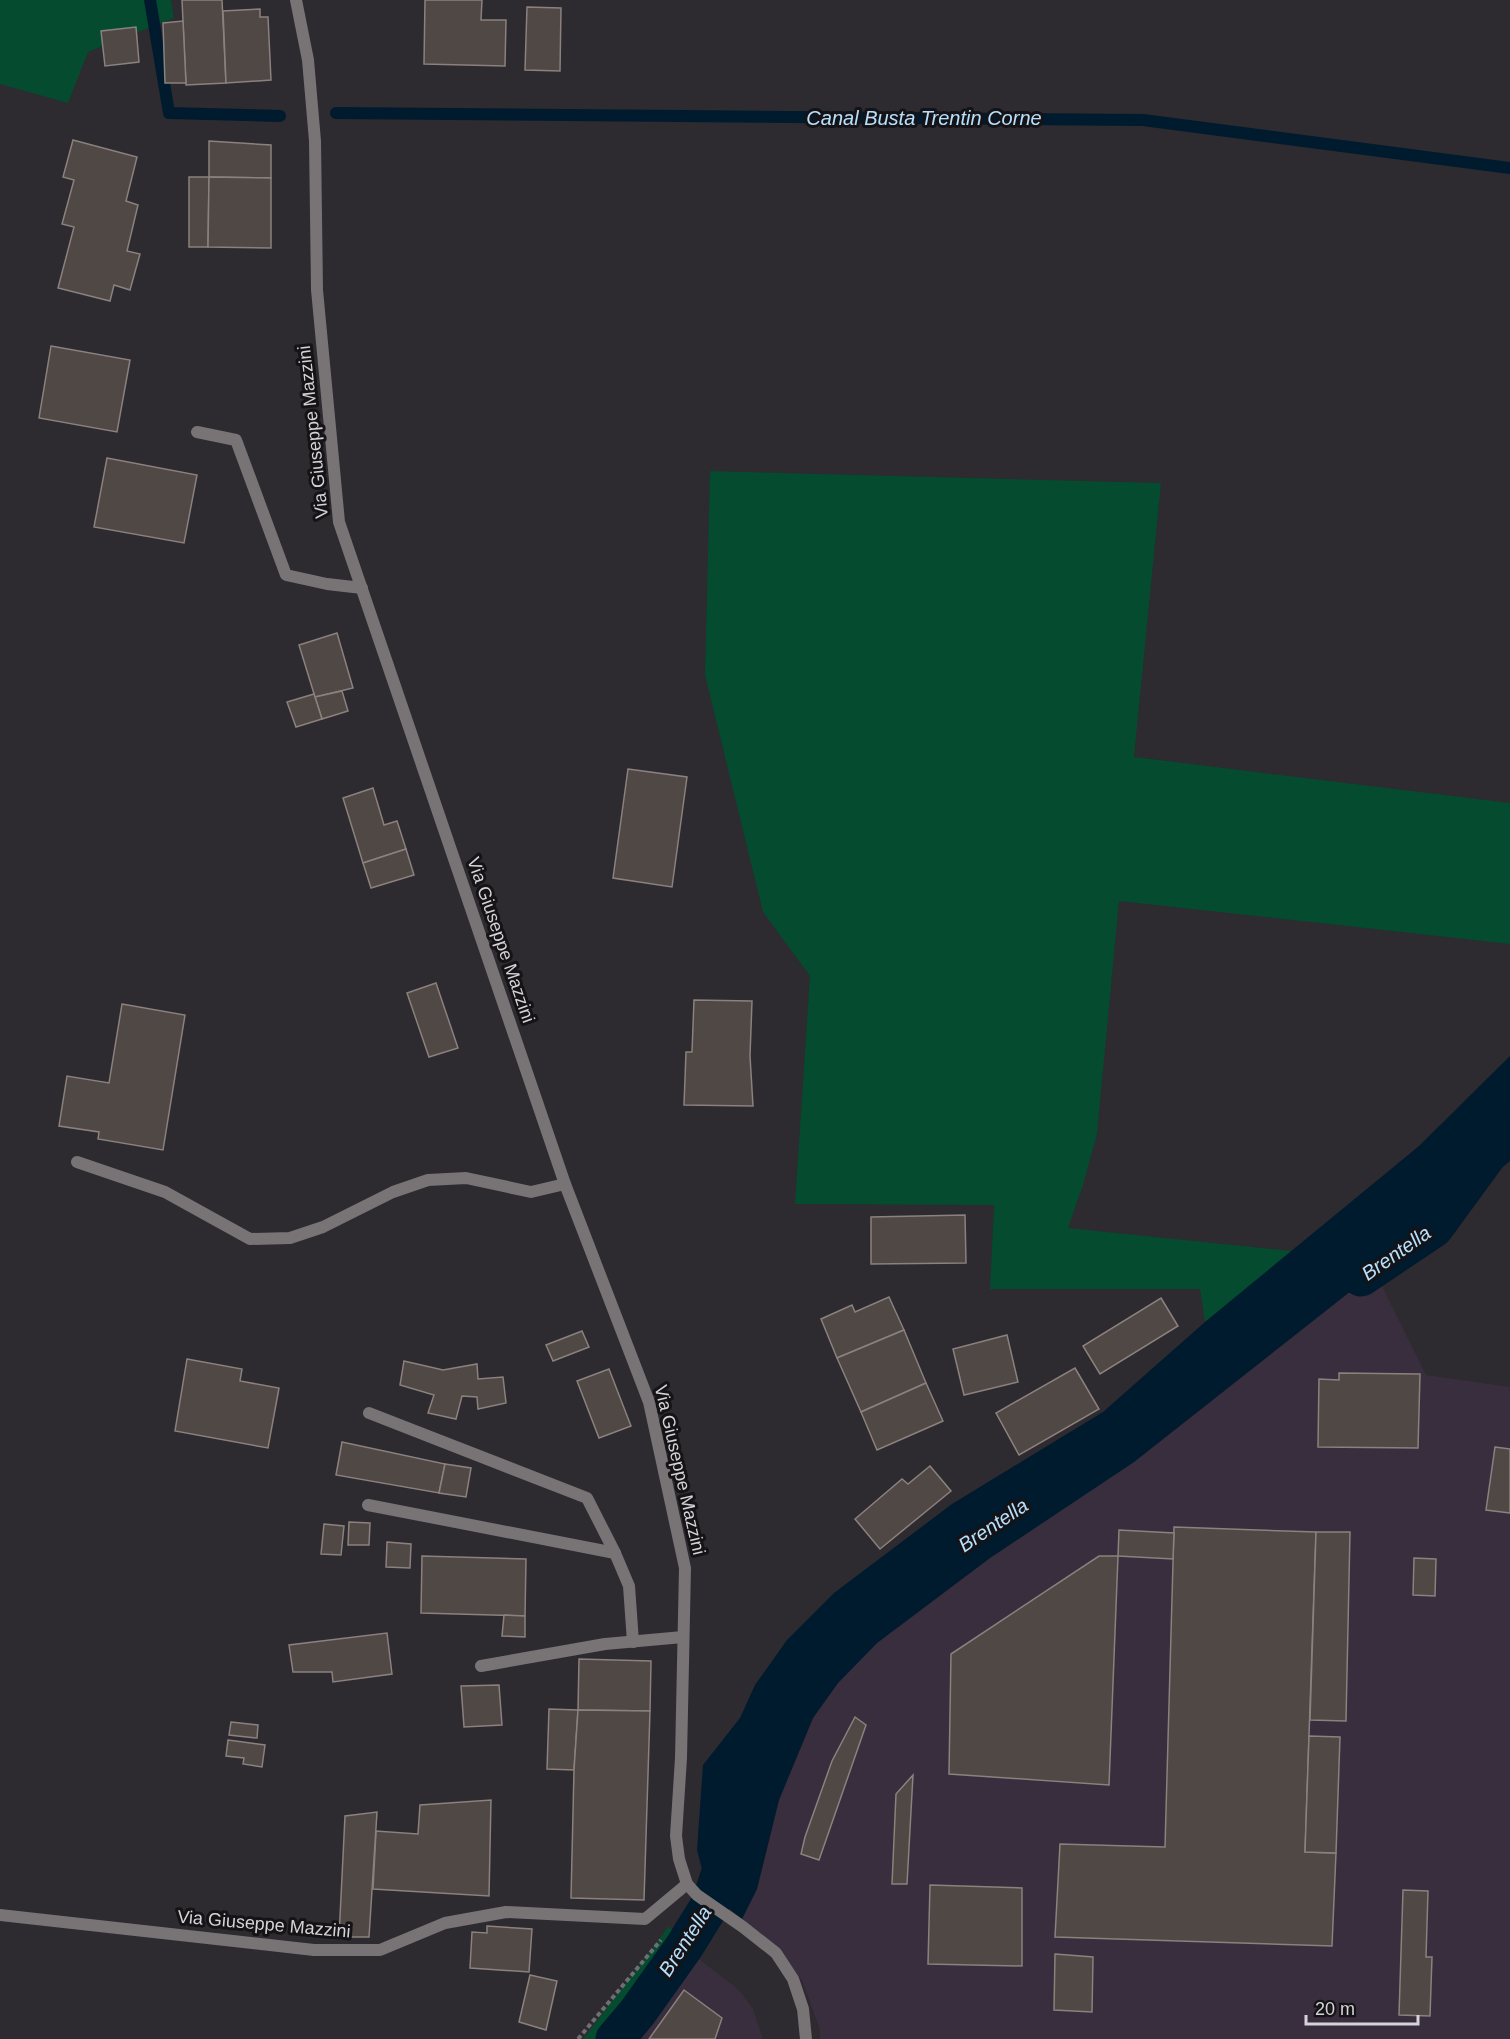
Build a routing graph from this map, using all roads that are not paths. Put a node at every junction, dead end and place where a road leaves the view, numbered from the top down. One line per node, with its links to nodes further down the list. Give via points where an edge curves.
1 (296, 0): 3 (street, Via Giuseppe Mazzini, via 308,60 315,141 317,298 339,522)
2 (197, 432): 3 (street, via 236,440 286,575)
3 (362, 588): 5 (street, Via Giuseppe Mazzini)
4 (77, 1162): 5 (street, via 165,1192 250,1239 290,1238 323,1227 428,1179 466,1178 531,1192)
5 (565, 1184): 9 (street, Via Giuseppe Mazzini, via 649,1402 685,1568)
6 (369, 1413): 8 (street, via 587,1498)
7 (368, 1505): 8 (street)
8 (615, 1553): 10 (street, via 629,1586)
9 (683, 1638): 10 (street); 12 (street, Via Giuseppe Mazzini, via 676,1836)
10 (633, 1642): 11 (street)
11 (481, 1666)
12 (687, 1884): 13 (street, Via Giuseppe Mazzini, via 645,1919 506,1912 445,1923 380,1950 314,1950); 14 (street, Via Giuseppe Mazzini, via 776,1953 793,1979)
13 (0, 1915)
14 (806, 2039)

